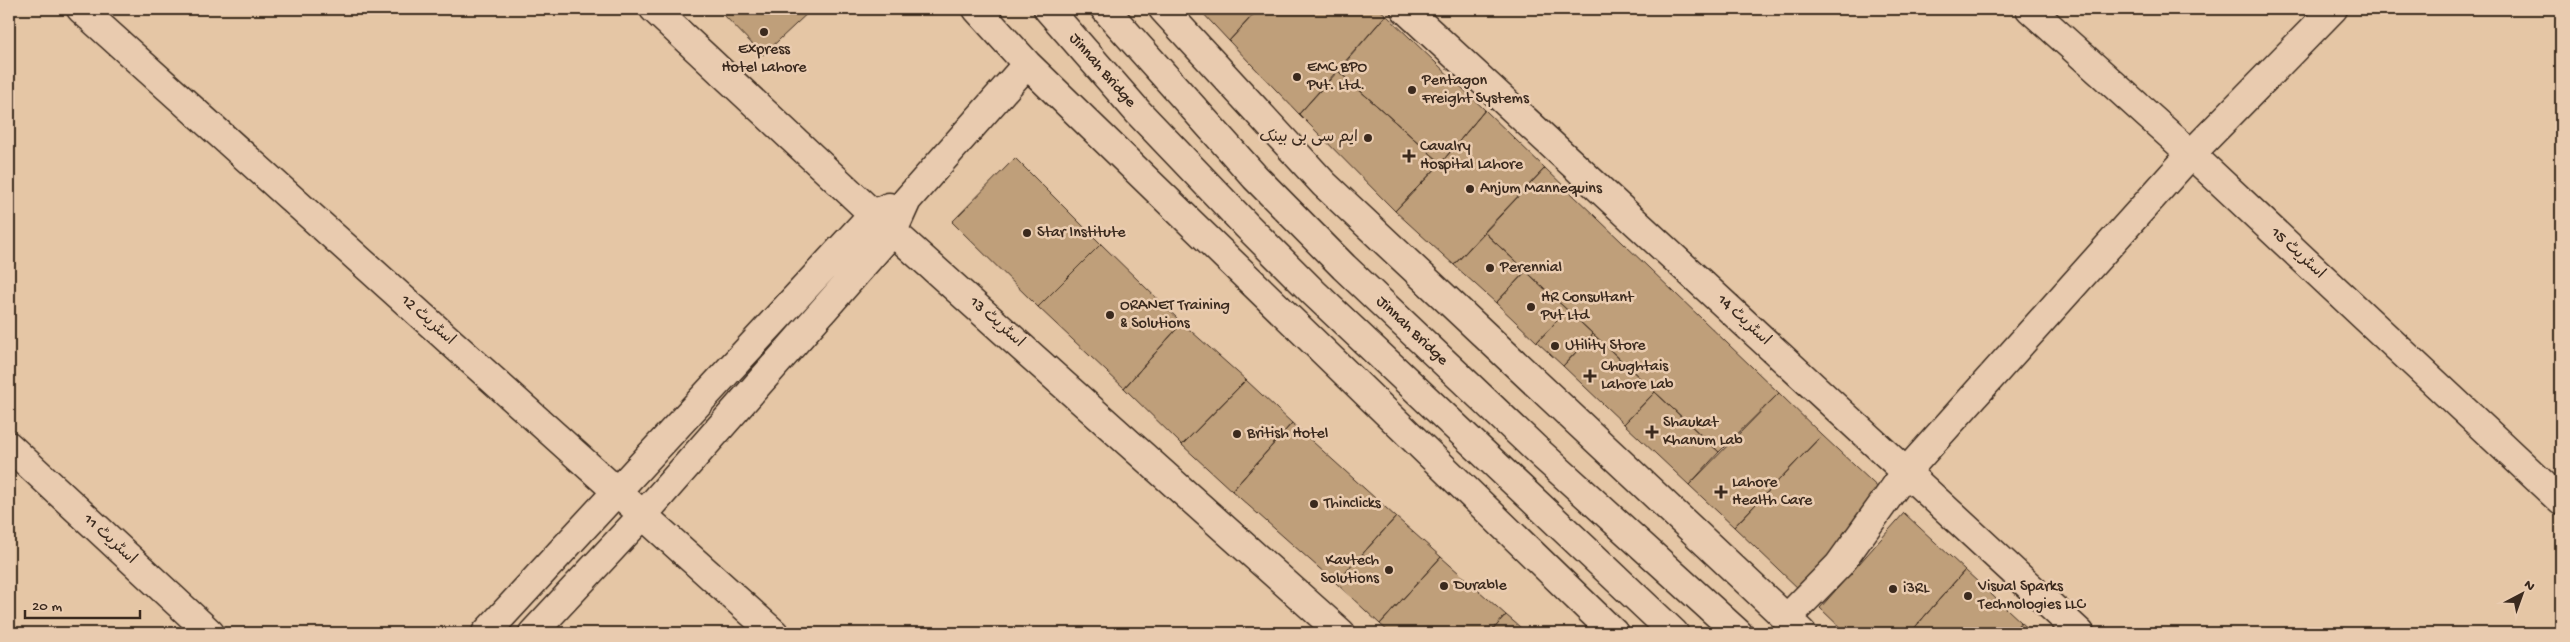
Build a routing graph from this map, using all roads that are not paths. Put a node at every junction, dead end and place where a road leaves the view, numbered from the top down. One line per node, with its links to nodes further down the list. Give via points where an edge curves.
1 (81, 9): 17 (street, اسٹریٹ 12)
2 (654, 9): 13 (street, اسٹریٹ 13)
3 (977, 9): 10 (street)
4 (1048, 9): 27 (street, Jinnah Bridge, via 1138,112 1274,253)
5 (1106, 9): 28 (street, Jinnah Bridge, via 1243,164 1344,267 1541,454)
6 (1163, 9): 20 (street, via 1324,184)
7 (1405, 9): 16 (street, اسٹریٹ 14)
8 (2030, 9): 11 (street, اسٹریٹ 15)
9 (2333, 9): 11 (street)
10 (1027, 64): 12 (street); 26 (street)
11 (2191, 154): 16 (street); 18 (street, اسٹریٹ 15)
12 (907, 200): 13 (street); 14 (street)
13 (873, 214): 14 (street, اسٹریٹ 13); 17 (street)
14 (893, 231): 19 (street); 25 (street, اسٹریٹ 13)
15 (9, 446): 21 (street, اسٹریٹ 11)
16 (1906, 472): 20 (street); 29 (street, اسٹریٹ 14)
17 (615, 491): 19 (street, اسٹریٹ 12); 22 (street)
18 (2561, 502)
19 (643, 515): 23 (street); 24 (street, اسٹریٹ 12)
20 (1794, 626)
21 (210, 633)
22 (486, 633)
23 (533, 633)
24 (774, 633)
25 (1341, 633)
26 (1614, 633)
27 (1674, 633)
28 (1738, 633)
29 (2080, 633)

